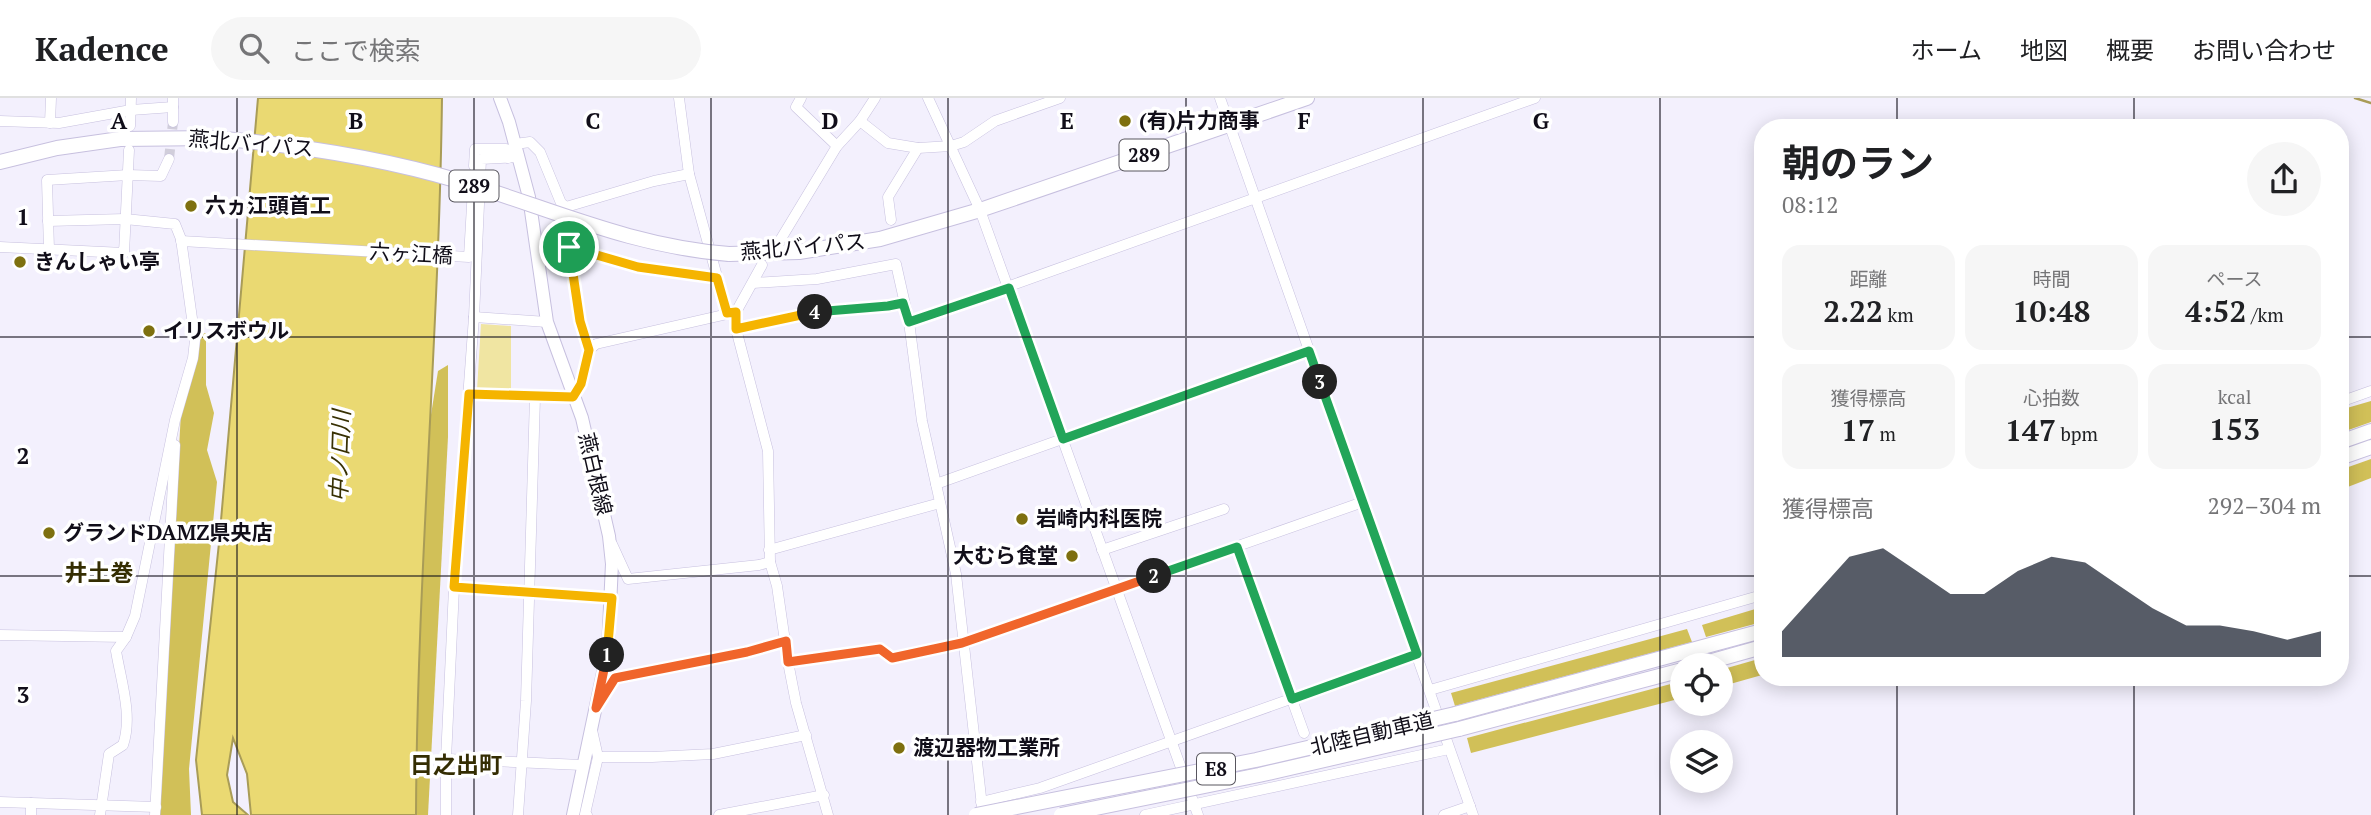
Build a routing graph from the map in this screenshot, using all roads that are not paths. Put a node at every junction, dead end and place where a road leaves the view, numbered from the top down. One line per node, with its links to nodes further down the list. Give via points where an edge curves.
1 (51, 98): 17 (street)
2 (131, 98): 13 (street)
3 (500, 98): 20 (main road, 燕白根線)
4 (679, 98): 28 (street)
5 (802, 98): 22 (street, via 796,107)
6 (875, 98): 15 (street)
7 (928, 98): 21 (street)
8 (1060, 98): 21 (street, via 995,121 964,142)
9 (1220, 98): 19 (street)
10 (1307, 98): 19 (highway, 燕北バイパス / 289)
11 (1535, 98): 30 (street)
12 (173, 103): 13 (street); 16 (street)
13 (131, 110): 17 (street); 18 (street)
14 (0, 121): 17 (street)
15 (860, 121): 22 (street); 23 (street, via 888,143)
16 (173, 122)
17 (51, 123)
18 (130, 126)
19 (1230, 126): 30 (street); 32 (highway, 燕北バイパス / 289)
20 (515, 144): 25 (main road, 燕白根線); 31 (street, via 530,142 540,152)
21 (951, 145): 23 (street); 32 (street)
22 (837, 146): 37 (street)
23 (918, 148): 34 (street, via 888,197)
24 (129, 150): 29 (street)
25 (513, 158): 36 (street, 六ヶ江橋, via 506,149 475,149 469,257); 47 (street, via 481,159); 48 (main road, 燕白根線, via 529,197)
26 (169, 159): 29 (street, via 161,176)
27 (0, 162): 32 (highway, 燕北バイパス / 289, bridge, via 120,139 214,138 304,147 457,181 653,244 729,254 855,245)
28 (690, 174): 31 (street); 42 (street)
29 (128, 175): 33 (street); 35 (street, via 47,180)
30 (1255, 199): 44 (street); 52 (street)
31 (566, 208): 39 (street)
32 (980, 210): 44 (street)
33 (125, 219): 35 (street); 36 (street, via 175,224); 40 (street, via 124,253)
34 (891, 220)
35 (48, 221): 40 (street)
36 (181, 241): 58 (street, via 195,340)
37 (779, 242)
38 (0, 247): 40 (street)
39 (569, 247): 42 (street, via 638,267); 51 (street)
40 (49, 250)
41 (762, 265): 43 (street)
42 (717, 278): 46 (street)
43 (753, 283): 45 (street, via 817,279 896,264); 46 (street)
44 (1009, 288): 49 (street); 60 (street)
45 (903, 303): 49 (street); 50 (street, via 817,312)
46 (732, 313): 50 (street); 51 (street, via 596,344)
47 (474, 317): 48 (street); 54 (street)
48 (547, 322): 56 (main road, 燕白根線)
49 (909, 322): 64 (street)
50 (736, 329): 70 (street, via 768,451)
51 (589, 350): 56 (street)
52 (1309, 351): 60 (street); 65 (street)
53 (2371, 391): 57 (street)
54 (469, 394): 55 (street); 73 (street)
55 (535, 397): 56 (street); 75 (street)
56 (573, 397): 68 (main road, 燕白根線)
57 (2349, 399)
58 (177, 413): 80 (street); 106 (street)
59 (2371, 431): 61 (highway)
60 (1063, 439): 64 (street); 71 (street)
61 (2349, 439)
62 (2371, 447): 63 (highway)
63 (2349, 455)
64 (936, 484): 66 (street)
65 (1363, 502): 69 (street); 84 (street)
66 (940, 503): 70 (street); 82 (street, via 956,574)
67 (1224, 509): 71 (street)
68 (609, 536): 72 (street, via 628,579); 77 (main road, 燕白根線)
69 (1237, 547): 74 (street); 89 (street)
70 (769, 550): 72 (street)
71 (1102, 550): 74 (street)
72 (770, 562): 81 (street)
73 (454, 587): 75 (street); 97 (street)
74 (1116, 590): 82 (street); 94 (street)
75 (530, 592): 77 (street); 98 (street)
76 (1754, 596): 88 (street)
77 (612, 598): 90 (main road, 燕白根線)
78 (1754, 633): 103 (highway, 北陸自動車道 / E8, bridge, via 1454,714 1256,761)
79 (0, 635): 80 (street)
80 (127, 637): 104 (street, via 116,651 127,728 123,745 109,754)
81 (786, 641): 86 (street); 90 (street, via 615,678)
82 (962, 643): 86 (street, via 892,658 880,649); 103 (street)
83 (1754, 649): 85 (highway)
84 (1417, 654): 88 (street); 89 (street)
85 (1733, 655)
86 (788, 662): 93 (street)
87 (1670, 673): 116 (highway, 北陸自動車道 / E8, bridge, via 1459,729)
88 (1430, 690): 95 (street)
89 (1292, 699): 92 (street); 94 (street)
90 (596, 708): 91 (main road, 燕白根線)
91 (591, 727): 96 (street); 99 (main road, 燕白根線)
92 (1304, 733)
93 (806, 735): 96 (street, via 713,754); 100 (street)
94 (1171, 741): 103 (street); 105 (street)
95 (1448, 749): 105 (street); 107 (street)
96 (598, 757): 112 (street)
97 (446, 759): 98 (street); 109 (street)
98 (523, 762): 99 (street); 110 (street)
99 (582, 765): 111 (main road, 燕白根線)
100 (824, 795): 113 (street); 114 (street)
101 (0, 802): 102 (street)
102 (31, 803): 104 (street); 108 (street)
103 (978, 808): 115 (street)
104 (100, 810): 106 (street)
105 (1197, 810): 117 (street)
106 (156, 811)
107 (1471, 811): 118 (street)
108 (31, 815)
109 (446, 815)
110 (517, 815)
111 (573, 815)
112 (587, 815)
113 (719, 815)
114 (828, 815)
115 (983, 815)
116 (1061, 815)
117 (1145, 815)
118 (1444, 815)

